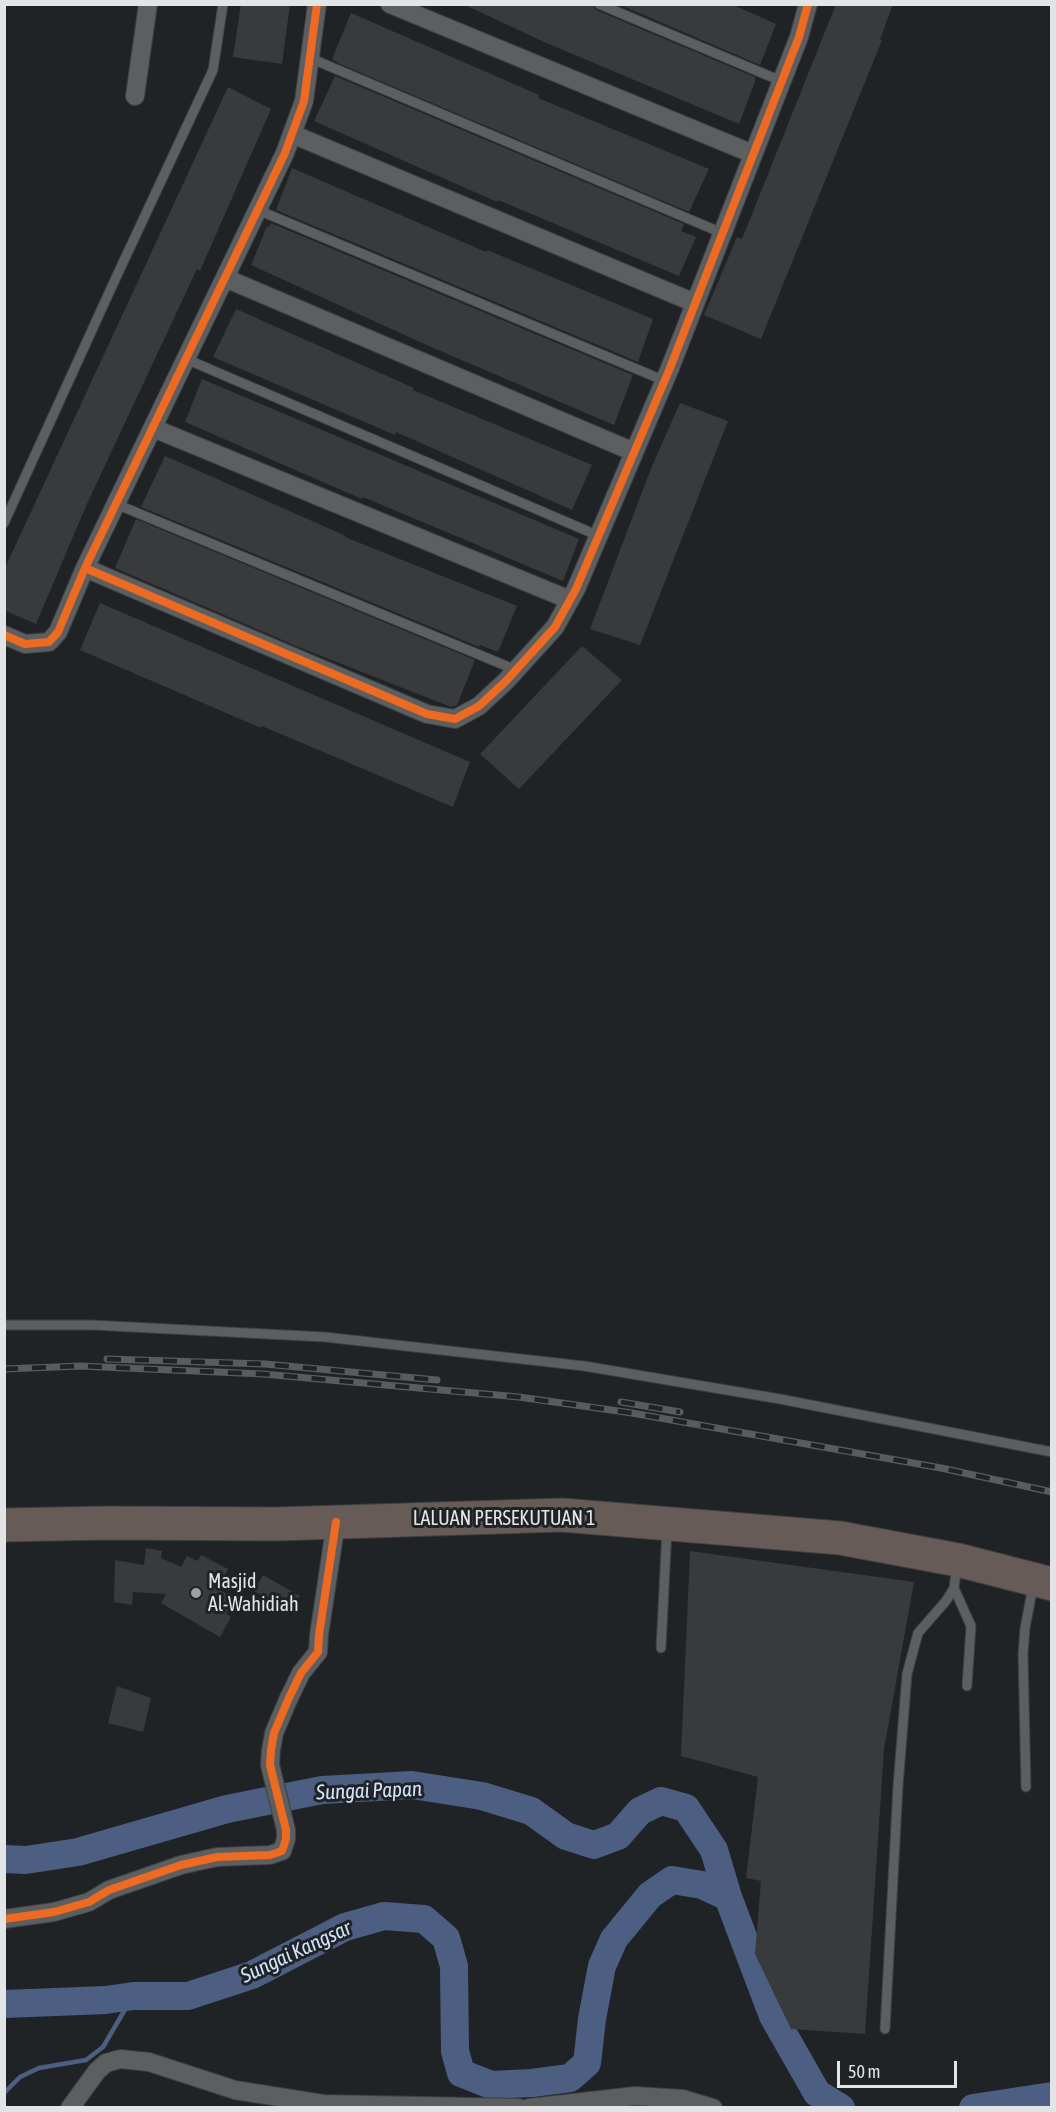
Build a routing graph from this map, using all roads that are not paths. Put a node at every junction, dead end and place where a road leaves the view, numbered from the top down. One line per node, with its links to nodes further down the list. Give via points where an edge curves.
1 (148, 4): 9 (street)
2 (223, 4): 21 (lane, via 213,70)
3 (317, 4): 7 (street)
4 (390, 4): 11 (street)
5 (599, 4): 8 (lane)
6 (808, 4): 8 (street)
7 (310, 58): 10 (street, via 304,101); 13 (lane)
8 (781, 81): 11 (street)
9 (135, 96)
10 (292, 134): 12 (street); 15 (street)
11 (753, 154): 13 (street)
12 (258, 210): 14 (street); 17 (lane)
13 (722, 233): 15 (street)
14 (225, 278): 16 (street); 19 (street)
15 (695, 303): 17 (street)
16 (186, 359): 18 (street); 22 (lane)
17 (664, 381): 19 (street)
18 (153, 428): 20 (street); 24 (street)
19 (634, 452): 22 (street)
20 (116, 504): 23 (street); 26 (lane)
21 (4, 523)
22 (599, 536): 24 (street)
23 (85, 568): 25 (street, via 58,632 49,642 25,645); 26 (street, via 427,714 455,719 479,706)
24 (570, 600): 26 (street, via 555,627)
25 (4, 635)
26 (516, 670)
27 (4, 1325): 28 (lane, via 92,1325 325,1336 584,1366)
28 (1052, 1452)
29 (336, 1522): 30 (highway, LALUAN PERSEKUTUAN 1, via 562,1515); 31 (highway, LALUAN PERSEKUTUAN 1); 37 (street, via 318,1652 301,1673 274,1733 270,1765 286,1830 282,1851 181,1865 109,1890 89,1902)
30 (667, 1524): 32 (highway, LALUAN PERSEKUTUAN 1, via 840,1538); 34 (lane)
31 (4, 1525)
32 (956, 1574): 33 (highway, LALUAN PERSEKUTUAN 1); 35 (lane, via 971,1626); 38 (lane, via 946,1601 918,1633 907,1674)
33 (1046, 1584): 36 (lane, via 1025,1628)
34 (661, 1648)
35 (967, 1686)
36 (1026, 1787)
37 (4, 1919)
38 (885, 2029)
39 (70, 2108): 40 (street, via 97,2071 120,2059 149,2062 235,2090 323,2104)
40 (519, 2108)
41 (528, 2108): 42 (street, via 635,2097 683,2099)
42 (713, 2108)

